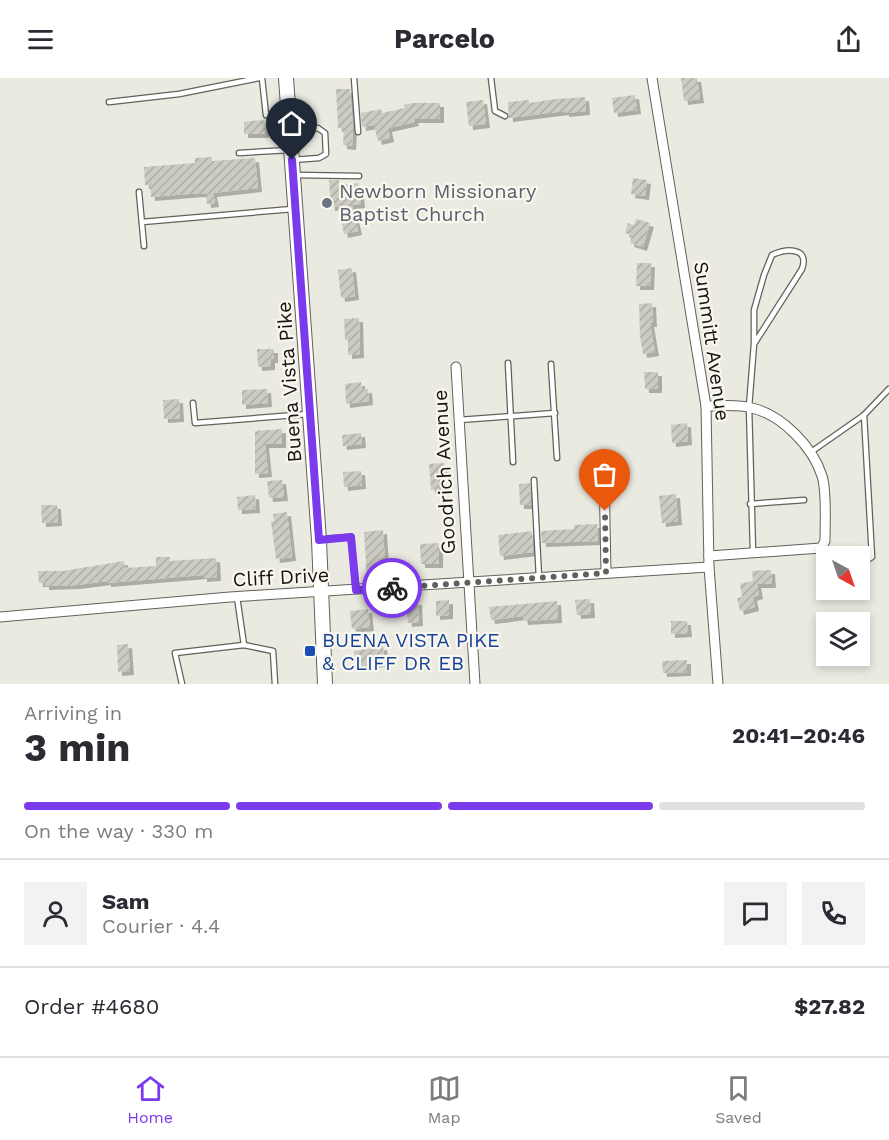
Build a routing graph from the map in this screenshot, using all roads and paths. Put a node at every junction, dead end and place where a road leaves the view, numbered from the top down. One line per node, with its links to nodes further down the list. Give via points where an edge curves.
1 (261, 78): 6 (lane); 8 (lane, via 266,115)
2 (286, 78): 8 (main road, Buena Vista Pike)
3 (354, 78): 11 (lane)
4 (491, 78): 9 (lane, via 495,111)
5 (652, 78): 26 (street, Summitt Avenue)
6 (237, 80): 7 (lane, via 179,94)
7 (109, 102)
8 (289, 113): 10 (main road, Buena Vista Pike)
9 (505, 116)
10 (290, 129): 13 (main road, Buena Vista Pike); 13 (lane, via 318,128 325,133 324,157)
11 (358, 132)
12 (239, 153): 13 (lane)
13 (292, 155): 14 (main road, Buena Vista Pike)
14 (294, 175): 15 (lane); 17 (main road, Buena Vista Pike)
15 (358, 176)
16 (140, 192): 18 (lane)
17 (296, 208): 18 (lane); 29 (main road, Buena Vista Pike)
18 (142, 222): 19 (lane)
19 (144, 246)
20 (754, 345): 20 (lane, via 754,310 772,255 783,249 796,250 801,255 802,269); 27 (lane)
21 (508, 363): 31 (lane)
22 (551, 364): 28 (lane)
23 (456, 367): 32 (street, Goodrich Avenue)
24 (889, 389): 30 (lane)
25 (193, 403): 29 (lane, via 195,423)
26 (706, 406): 27 (street); 44 (street, Summitt Avenue)
27 (748, 407): 33 (street, via 788,427); 39 (lane)
28 (555, 413): 31 (lane); 34 (lane)
29 (310, 414): 40 (main road, Buena Vista Pike)
30 (864, 415): 33 (lane); 45 (lane)
31 (511, 416): 32 (lane); 35 (lane)
32 (459, 420): 49 (street, Goodrich Avenue)
33 (812, 452): 41 (street, via 823,477)
34 (557, 458)
35 (513, 462)
36 (604, 470): 47 (street)
37 (534, 480): 48 (lane)
38 (804, 500): 39 (lane)
39 (750, 504): 43 (lane)
40 (319, 540): 50 (lane, via 351,537); 51 (main road, Buena Vista Pike)
41 (822, 546)
42 (816, 548): 43 (street)
43 (753, 552): 44 (street)
44 (709, 556): 46 (street, Summitt Avenue)
45 (870, 558)
46 (709, 567): 47 (street, Cliff Drive); 59 (street, Summitt Avenue)
47 (606, 573): 48 (street, Cliff Drive)
48 (538, 578): 49 (street, Cliff Drive)
49 (468, 583): 50 (street, Cliff Drive); 58 (street, Goodrich Avenue)
50 (356, 590): 51 (street, Cliff Drive)
51 (320, 593): 52 (street, Cliff Drive); 57 (main road, Buena Vista Pike)
52 (237, 597): 53 (street, Cliff Drive); 54 (lane)
53 (0, 617)
54 (244, 645): 55 (lane, via 175,653); 56 (lane, via 273,651)
55 (182, 684)
56 (275, 684)
57 (325, 684)
58 (475, 684)
59 (718, 684)

